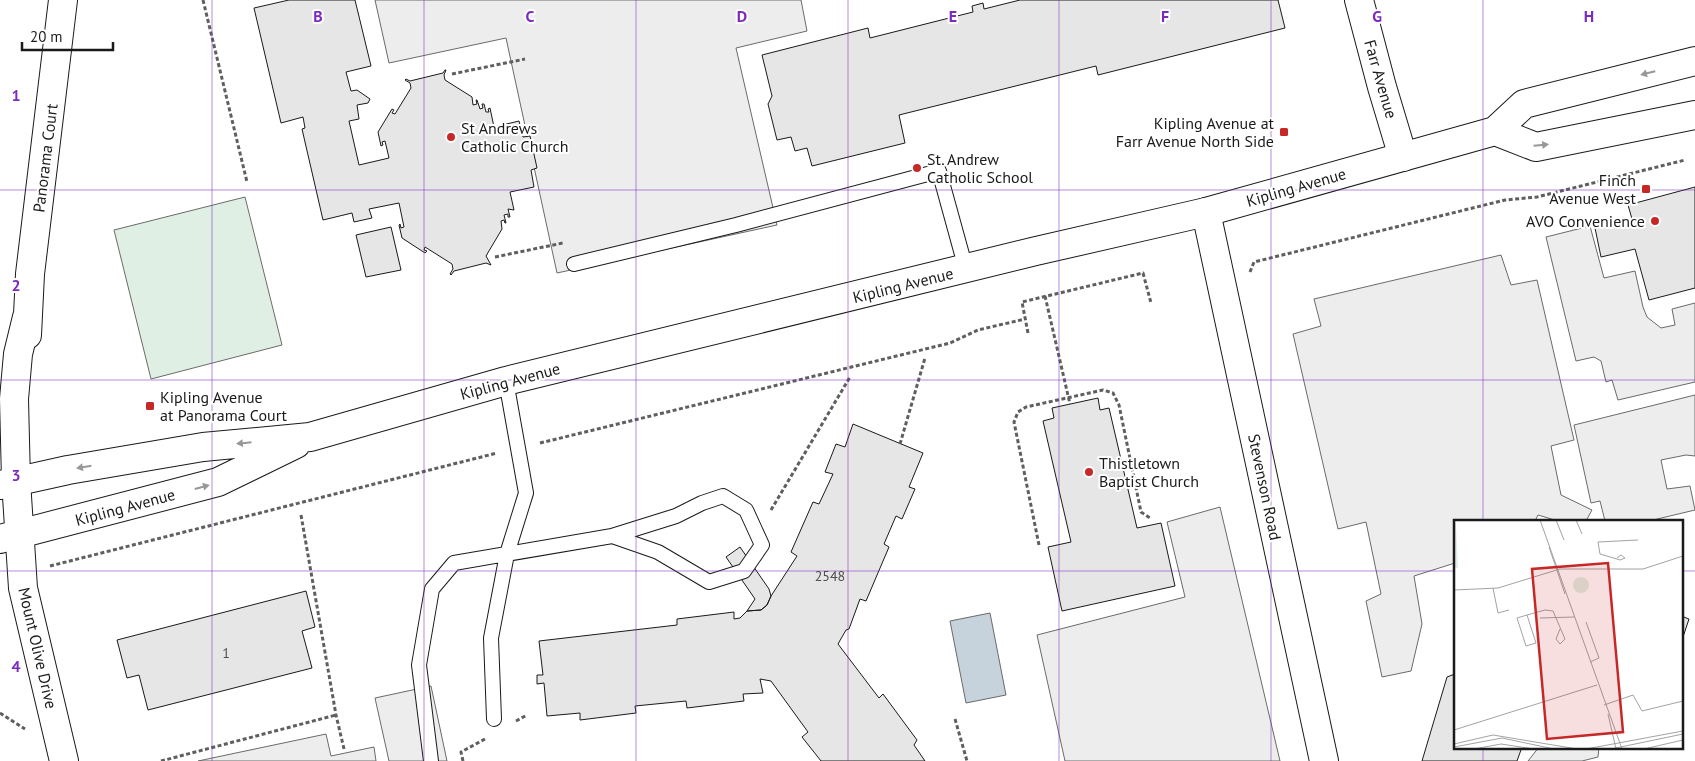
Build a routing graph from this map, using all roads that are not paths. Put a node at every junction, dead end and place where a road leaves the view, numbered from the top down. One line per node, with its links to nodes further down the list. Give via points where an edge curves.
1 (63, 0): 12 (main road, Panorama Court, via 27,317 22,404)
2 (1359, 0): 6 (main road, Farr Avenue)
3 (1695, 61): 5 (main road, Kipling Avenue, one-way to 5, via 1524,104)
4 (1695, 115): 5 (main road, one-way to 4, via 1536,147)
5 (1496, 131): 6 (main road, Kipling Avenue)
6 (1403, 157): 7 (main road, Kipling Avenue)
7 (1206, 212): 9 (main road, Kipling Avenue); 19 (main road, Stevenson Road)
8 (574, 264): 9 (lane, via 940,171)
9 (966, 269): 10 (main road, Kipling Avenue)
10 (506, 381): 11 (main road, Kipling Avenue); 15 (lane, via 526,493)
11 (310, 437): 12 (main road, Kipling Avenue, one-way to 12, via 203,448); 13 (main road, Kipling Avenue, one-way to 11, via 218,482)
12 (8, 483): 13 (main road)
13 (9, 536): 17 (main road, Mount Olive Drive)
14 (612, 536): 14 (lane, via 658,552 709,582 744,571 762,545 746,510 722,496 676,516); 15 (lane)
15 (507, 554): 16 (lane, via 491,638); 18 (lane, via 454,563 432,589 419,665)
16 (494, 719)
17 (64, 761)
18 (431, 761)
19 (1324, 761)

